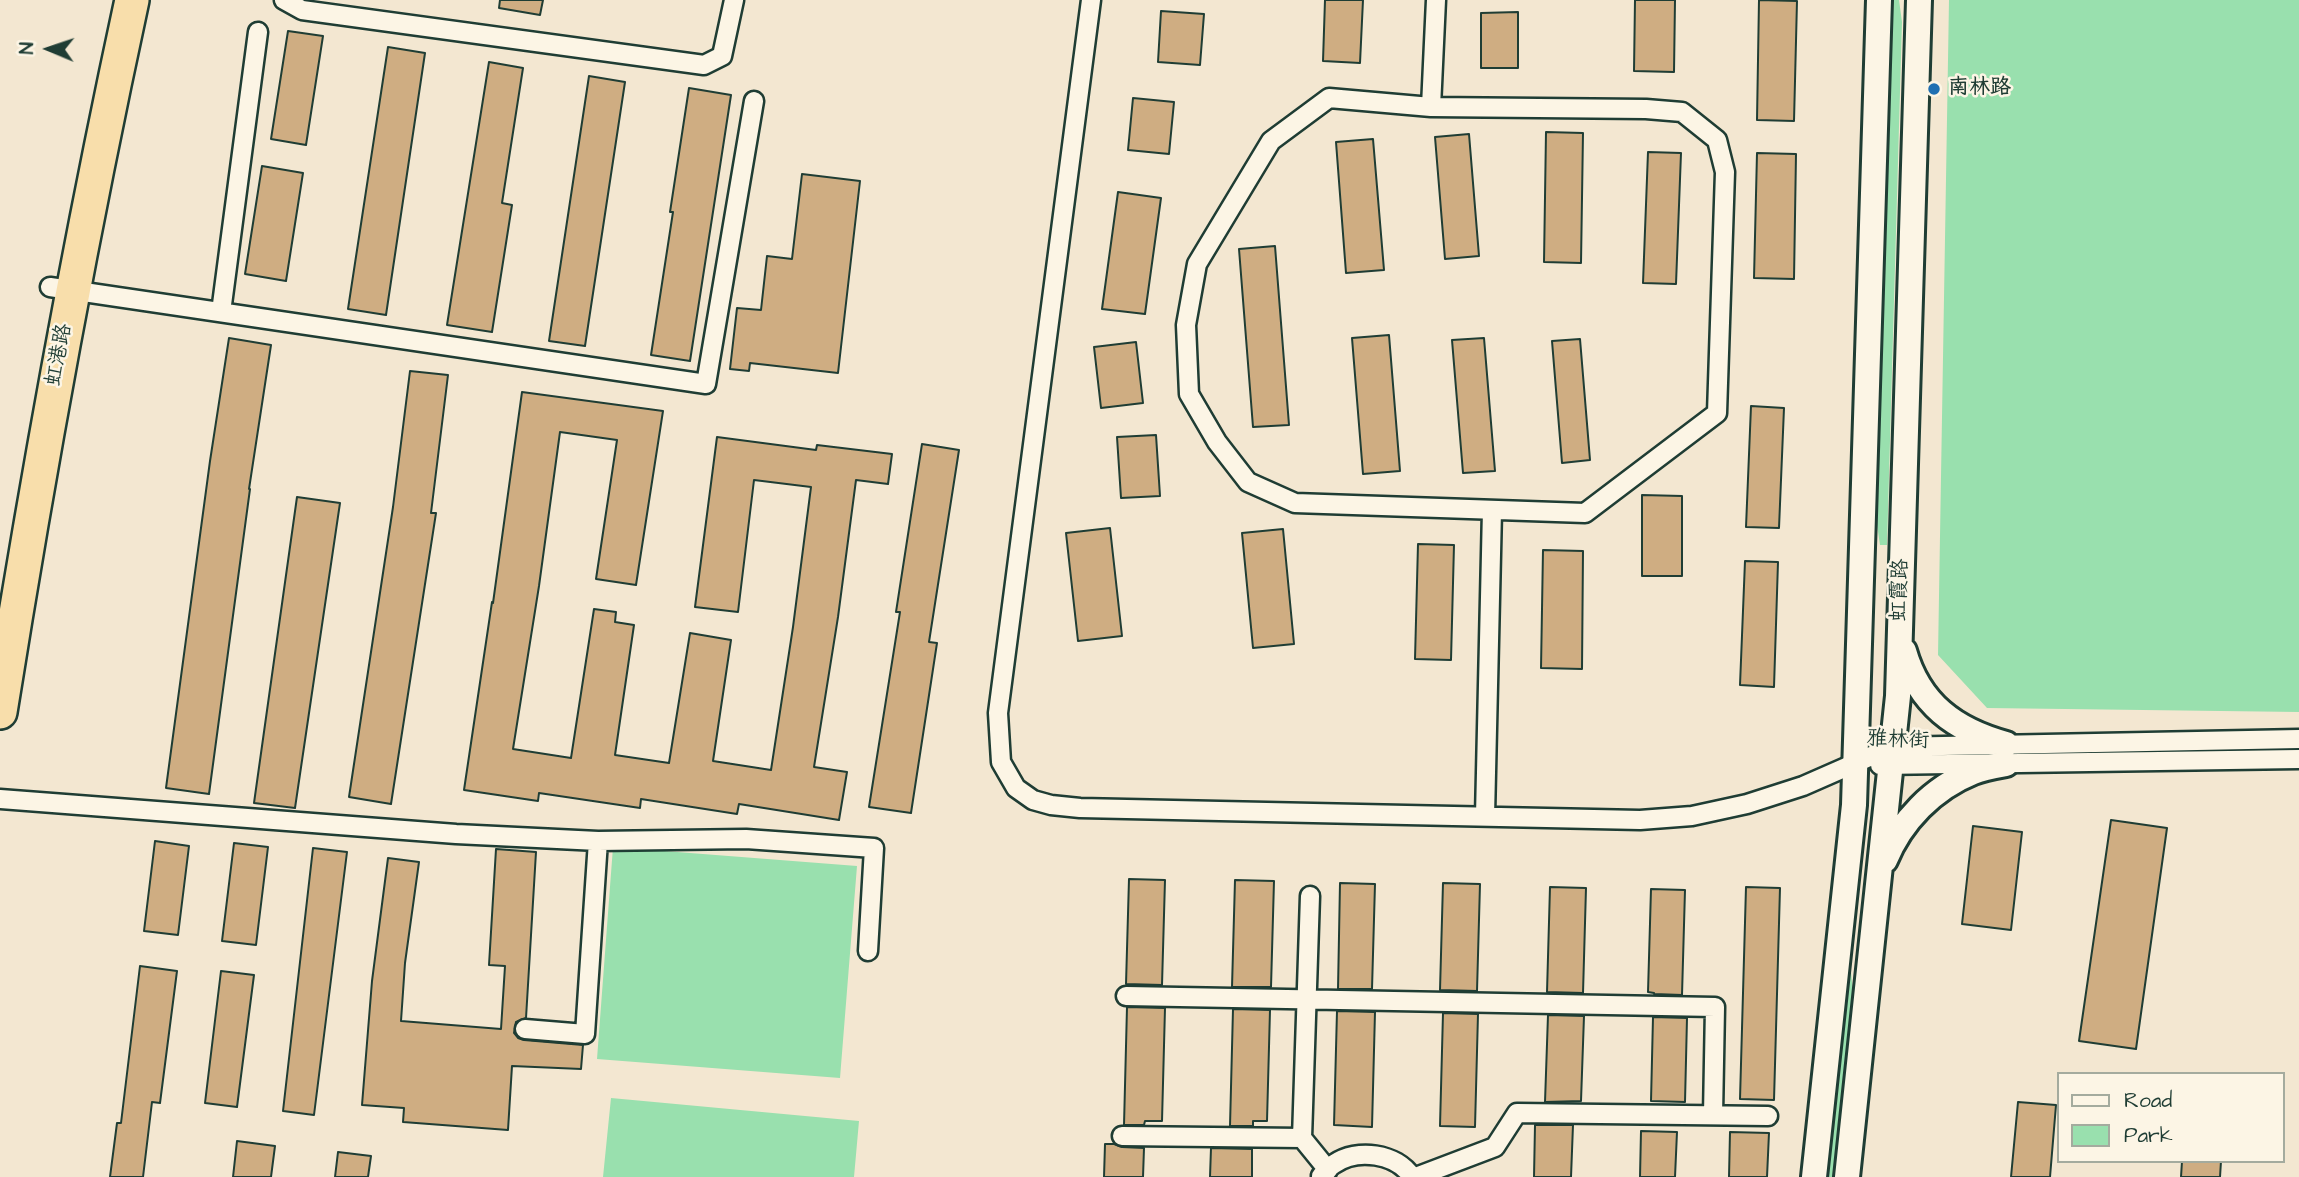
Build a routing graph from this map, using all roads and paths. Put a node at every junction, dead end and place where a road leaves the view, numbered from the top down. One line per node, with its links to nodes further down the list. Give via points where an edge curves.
1 (109, 0): 12 (highway, 虹港路)
2 (132, 0): 12 (highway, 虹港路, via 92,187)
3 (284, 0): 4 (street, via 302,10 704,65 723,56)
4 (734, 0)
5 (1091, 0): 24 (street, via 998,713 1000,762 1016,788 1051,805)
6 (1436, 0): 11 (street)
7 (1879, 0): 22 (street, 虹霞路)
8 (1919, 0): 16 (street, 虹霞路)
9 (258, 32): 13 (street)
10 (754, 101): 13 (street, via 706,384)
11 (1431, 107): 14 (street, via 1329,98 1271,141 1197,264 1186,325 1189,394 1248,482 1295,503); 14 (street, via 1682,112 1717,140 1726,172 1717,413 1585,513)
12 (61, 289): 13 (street); 15 (highway, 虹港路); 17 (highway, 虹港路)
13 (221, 312)
14 (1492, 510): 24 (street)
15 (0, 570)
16 (1899, 637): 19 (street, via 1919,687 1936,707 1955,725); 20 (street, 虹霞路)
17 (0, 712)
18 (2299, 739): 19 (street, 雅林街)
19 (2006, 754): 20 (street, 雅林街); 21 (street, 雅林街); 26 (street, via 1948,784 1926,801 1890,847)
20 (1891, 756): 22 (street, 雅林街); 26 (street, 虹霞路)
21 (2299, 759)
22 (1855, 763): 24 (street, via 1775,796 1692,816 1640,820); 38 (street, 虹霞路)
23 (0, 799): 25 (street)
24 (1485, 816)
25 (598, 841): 28 (street, via 747,839 874,849); 31 (street, via 585,1034)
26 (1878, 877): 39 (street, 虹霞路)
27 (1310, 896): 30 (street)
28 (868, 951)
29 (1126, 996): 30 (street)
30 (1307, 1000): 32 (street, via 1715,1007); 35 (street)
31 (524, 1029)
32 (1713, 1115): 33 (street); 37 (street, via 1517,1113 1495,1147)
33 (1768, 1116)
34 (1122, 1136): 35 (street)
35 (1302, 1138): 36 (street)
36 (1324, 1174): 37 (street, via 1353,1156 1373,1154 1392,1160)
37 (1414, 1177)
38 (1814, 1177)
39 (1847, 1177)

